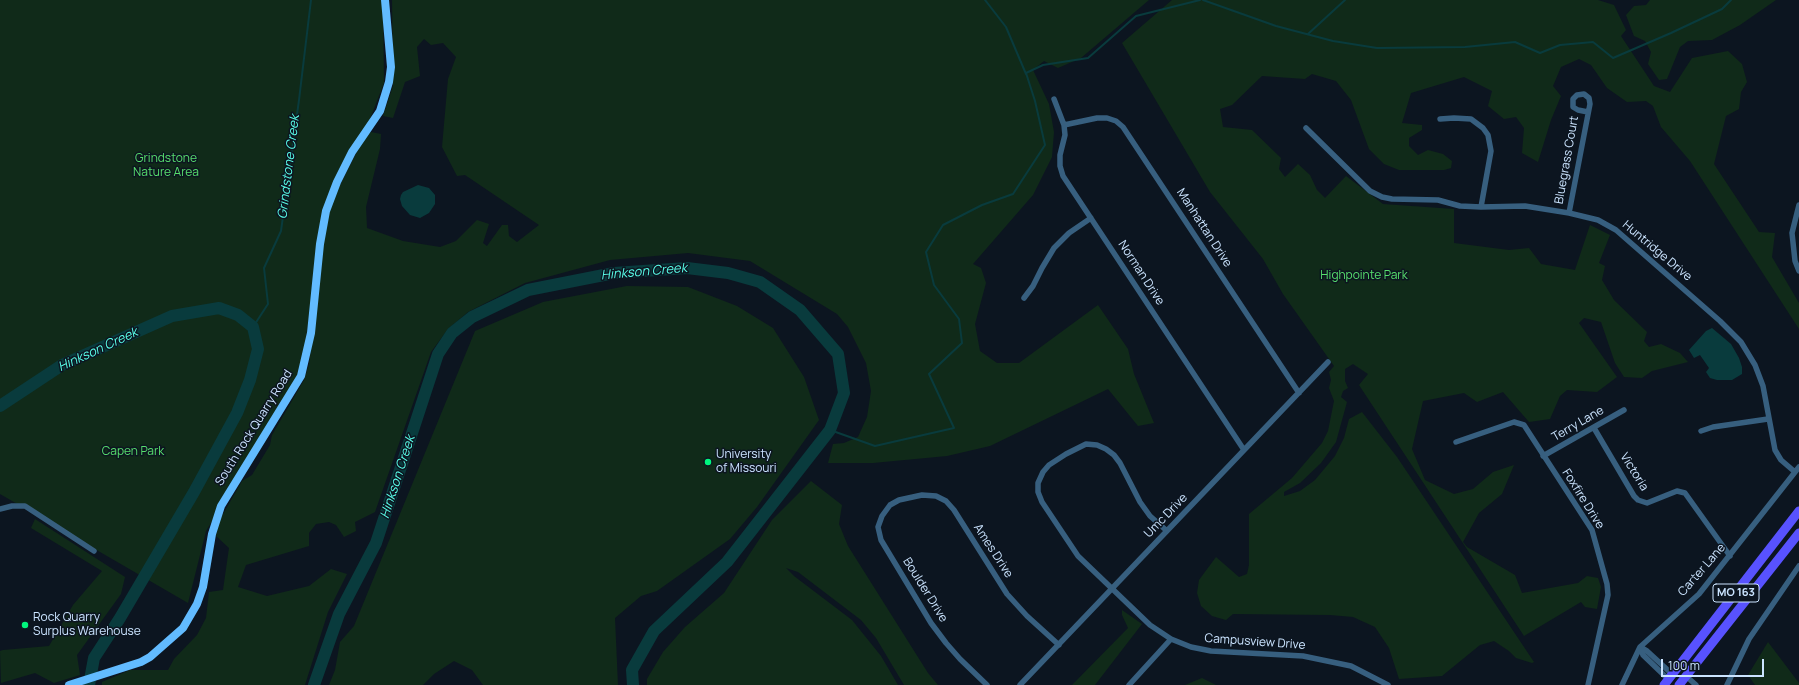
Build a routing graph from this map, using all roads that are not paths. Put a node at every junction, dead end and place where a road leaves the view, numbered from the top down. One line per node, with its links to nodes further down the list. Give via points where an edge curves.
1 (385, 0): 38 (street, South Rock Quarry Road, via 390,82 380,111 352,152 326,212 320,244 311,333 301,376 221,506 212,534 203,587 190,617 171,640 141,662)
2 (1054, 99): 5 (street, Norman Drive)
3 (1588, 112): 9 (street, Bluegrass Court)
4 (1440, 119): 8 (street, via 1471,119 1488,135 1491,151)
5 (1064, 125): 10 (street, Norman Drive, via 1065,136 1060,166); 14 (street, Manhattan Drive, via 1107,118 1123,127)
6 (1306, 128): 8 (street, Huntridge Drive, via 1370,191 1382,197 1438,200 1460,206)
7 (1799, 205): 11 (street, via 1792,233 1795,261)
8 (1480, 207): 9 (street, Huntridge Drive, via 1525,206)
9 (1569, 213): 16 (street, Huntridge Drive, via 1598,220 1616,230 1742,342 1763,386)
10 (1091, 218): 12 (street, via 1069,233 1054,248); 20 (street, Norman Drive)
11 (1799, 271)
12 (1024, 298)
13 (1328, 362): 14 (street, Umc Drive)
14 (1299, 393): 20 (street, Umc Drive)
15 (1624, 410): 17 (street, Terry Lane)
16 (1768, 419): 18 (street); 22 (street, Huntridge Drive, via 1775,450 1781,460)
17 (1594, 428): 21 (street, Terry Lane); 29 (street, Victoria, via 1638,500 1647,503 1677,491 1685,493)
18 (1701, 431)
19 (1456, 442): 21 (street, Foxfire Drive, via 1519,422 1528,429)
20 (1244, 450): 26 (street, Umc Drive)
21 (1543, 456): 43 (street, Foxfire Drive, via 1592,530 1607,584 1607,602)
22 (1797, 470): 29 (street, Carter Lane)
23 (899, 500): 34 (street, Ames Drive, via 922,495 936,496 946,501 1007,594); 39 (street, Boulder Drive, via 890,505 882,516 878,527 881,540 935,628 960,659)
24 (0, 509): 28 (street, via 25,506)
25 (1799, 511): 33 (main road, MO 163)
26 (1166, 531): 31 (street, Umc Drive); 31 (street, Campusview Drive, via 1143,507 1120,463 1106,449 1086,444 1066,454 1042,472 1038,492 1042,502 1078,556)
27 (1799, 533): 36 (main road, MO 163)
28 (94, 551)
29 (1730, 556): 35 (street, Carter Lane, via 1699,594)
30 (1799, 566): 47 (street, via 1749,639)
31 (1112, 588): 32 (street, Campusview Drive, via 1150,625); 34 (street, Umc Drive)
32 (1171, 639): 41 (street); 42 (street, Campusview Drive, via 1191,648 1211,651 1310,657 1351,666)
33 (1699, 640): 37 (main road, MO 163); 45 (main road, via 1699,645 1679,672)
34 (1059, 644): 40 (street, Umc Drive)
35 (1640, 647): 37 (street, via 1647,651); 44 (street, Carter Lane)
36 (1686, 676): 45 (main road, MO 163); 46 (street)
37 (1669, 681)
38 (69, 685)
39 (987, 685)
40 (1020, 685)
41 (1129, 685)
42 (1388, 685)
43 (1588, 685)
44 (1622, 685)
45 (1679, 685)
46 (1696, 685)
47 (1727, 685)

